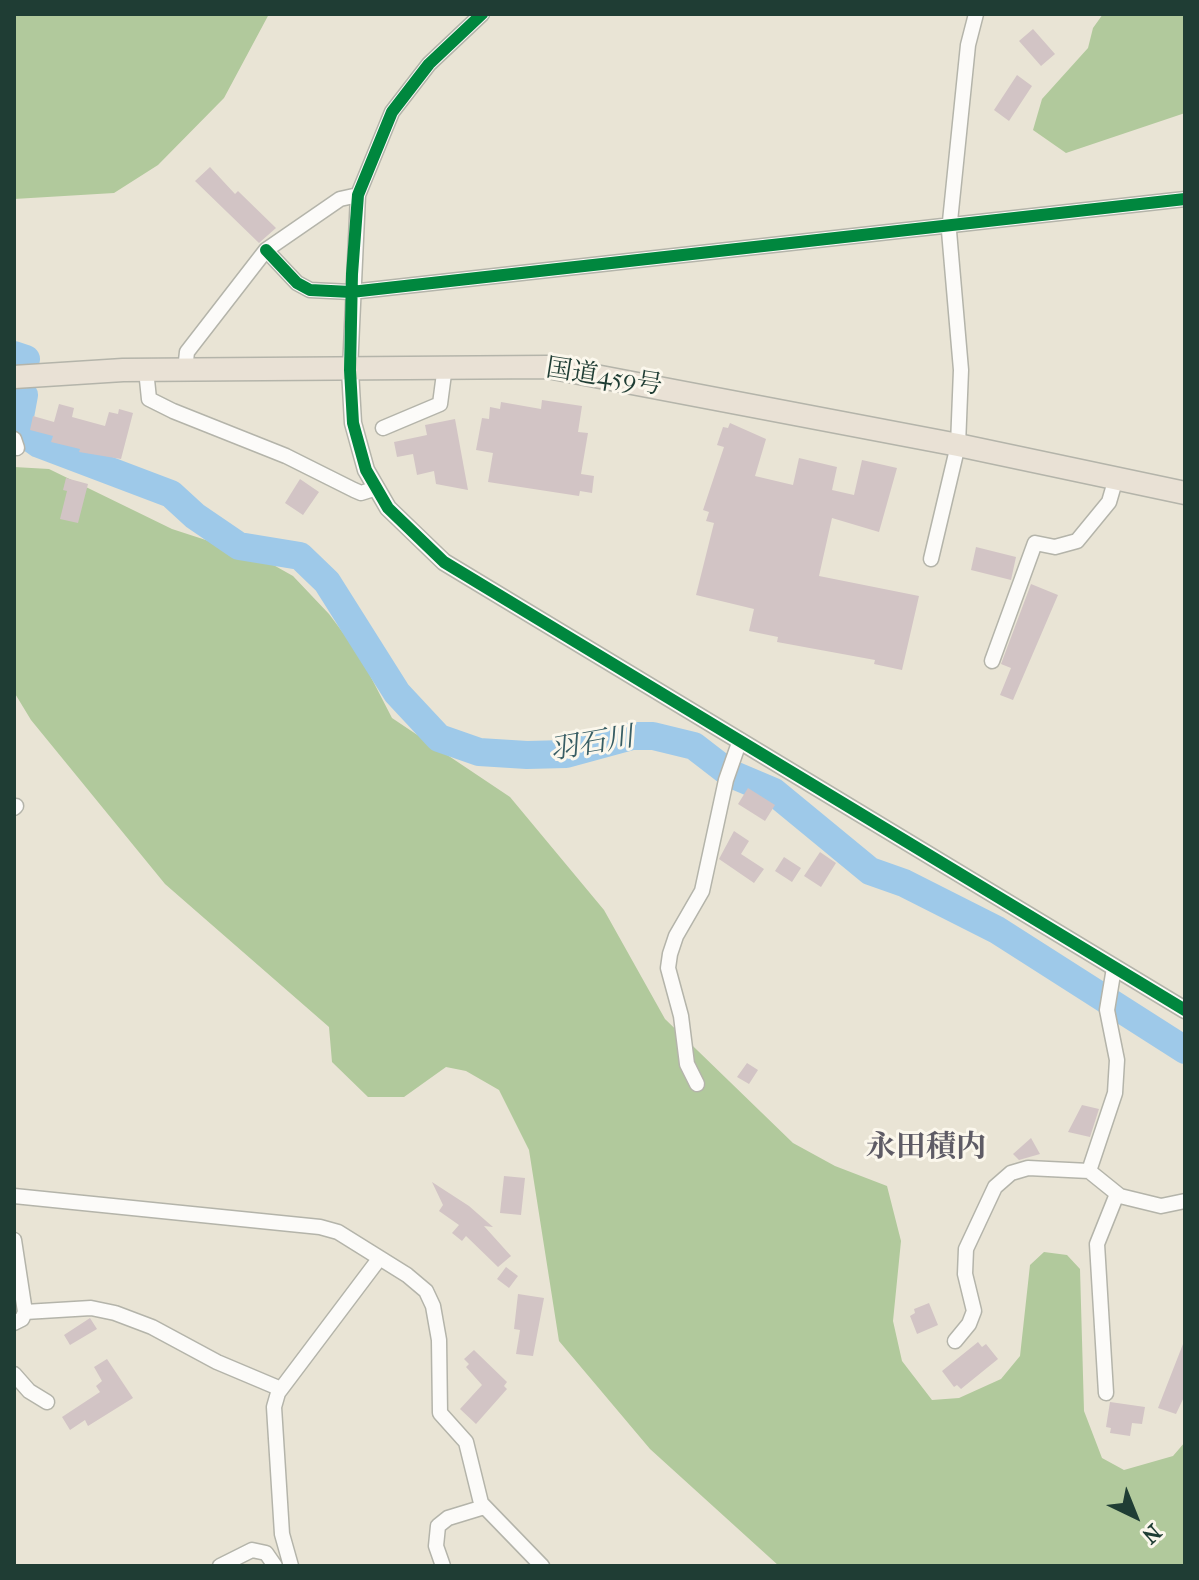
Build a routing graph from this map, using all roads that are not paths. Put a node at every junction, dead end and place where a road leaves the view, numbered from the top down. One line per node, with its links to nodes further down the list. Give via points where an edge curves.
1 (482, 14): 3 (street, via 429,64 392,112)
2 (976, 14): 5 (street, via 968,45)
3 (358, 195): 6 (street, via 340,199); 7 (street)
4 (1185, 199): 5 (street)
5 (949, 225): 7 (street); 14 (street, via 961,370)
6 (266, 250): 7 (street, via 310,290); 10 (street, via 187,352)
7 (351, 292): 11 (street)
8 (445, 366): 11 (highway, 国道459号); 13 (street, via 440,404); 14 (highway, 国道459号, via 548,367)
9 (146, 370): 10 (highway, 国道459号); 12 (highway, 国道459号); 16 (street, via 149,399 361,493)
10 (185, 370): 11 (highway, 国道459号)
11 (350, 370): 16 (street, via 353,423 366,470)
12 (14, 377)
13 (383, 428)
14 (958, 445): 15 (highway, 国道459号); 18 (street)
15 (1116, 478): 17 (highway, 国道459号); 19 (street, via 1109,502 1077,541 1055,547 1035,543)
16 (377, 488): 20 (street, via 388,508 444,562)
17 (1185, 493)
18 (931, 559)
19 (992, 661)
20 (740, 740): 21 (street); 23 (street, via 702,891 676,936 668,968 687,1064)
21 (1114, 968): 22 (street); 24 (street, via 1108,1003 1117,1060 1115,1093)
22 (1185, 1010)
23 (697, 1084)
24 (1089, 1171): 25 (street); 32 (street, via 1028,1168 1011,1173 995,1187 966,1249 965,1274 974,1311)
25 (1117, 1194): 27 (street, via 1161,1206); 35 (street, via 1097,1244)
26 (14, 1196): 29 (street, via 320,1227 338,1232)
27 (1185, 1201)
28 (14, 1240): 30 (street)
29 (379, 1259): 34 (street); 37 (street, via 419,1284 433,1306 440,1413 466,1442)
30 (25, 1312): 31 (street); 34 (street, via 91,1308 115,1313)
31 (14, 1323)
32 (955, 1341)
33 (14, 1374): 36 (street)
34 (281, 1389): 40 (street, via 274,1407 282,1534)
35 (1106, 1393)
36 (47, 1402)
37 (484, 1507): 41 (street, via 438,1526 436,1546); 42 (street)
38 (220, 1566): 39 (street, via 252,1550 266,1553)
39 (275, 1566)
40 (291, 1566)
41 (443, 1566)
42 (542, 1566)

